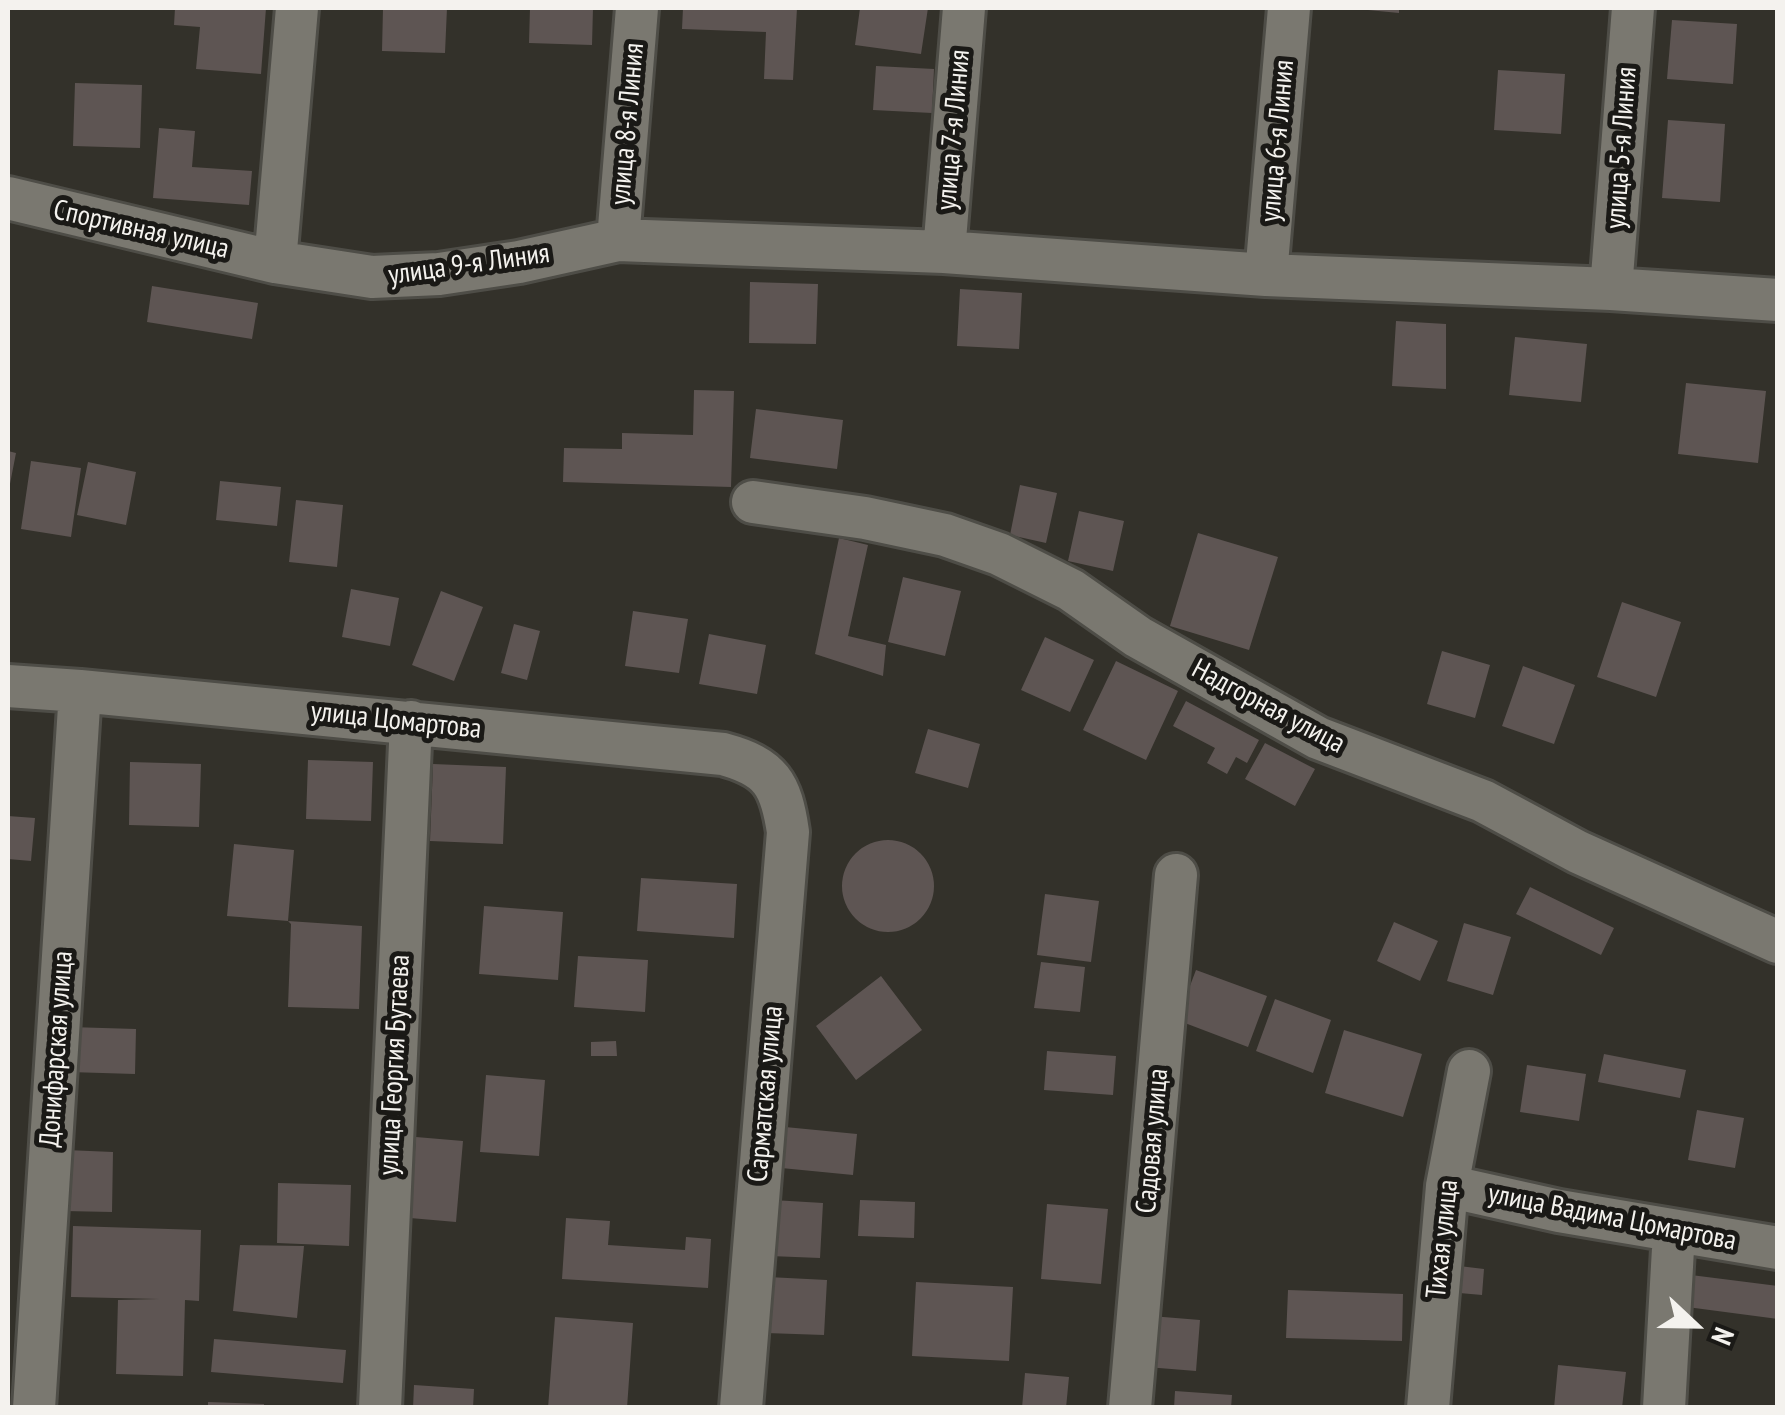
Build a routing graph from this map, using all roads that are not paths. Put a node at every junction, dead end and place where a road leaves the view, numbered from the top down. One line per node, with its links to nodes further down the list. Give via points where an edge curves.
1 (297, 8): 9 (street)
2 (637, 8): 7 (street, улица 8-я Линия)
3 (964, 8): 8 (street, улица 7-я Линия)
4 (1289, 8): 10 (street, улица 6-я Линия)
5 (1633, 8): 11 (street, улица 5-я Линия)
6 (8, 198): 9 (street, Спортивная улица)
7 (618, 240): 8 (street, улица 9-я Линия); 9 (street, улица 9-я Линия, via 438,274 372,278)
8 (944, 252): 10 (street, улица 9-я Линия)
9 (276, 262)
10 (1266, 275): 11 (street, улица 9-я Линия)
11 (1612, 289): 12 (street, улица 9-я Линия)
12 (1778, 300)
13 (753, 502): 19 (street, Надгорная улица, via 865,518 999,554 1318,738 1483,802)
14 (8, 686): 15 (street, улица Цомартова)
15 (80, 690): 16 (street, улица Цомартова); 24 (street, Донифарская улица)
16 (411, 722): 17 (street, улица Цомартова, via 723,754 752,762); 25 (street, улица Георгия Бутаева)
17 (775, 782): 26 (street, Сарматская улица, via 788,832)
18 (1176, 876): 27 (street, Садовая улица)
19 (1778, 942)
20 (1469, 1071): 21 (street, Тихая улица)
21 (1447, 1186): 22 (street, улица Вадима Цомартова); 28 (street, Тихая улица)
22 (1674, 1231): 23 (street, улица Вадима Цомартова); 29 (street)
23 (1778, 1248)
24 (34, 1408)
25 (380, 1408)
26 (741, 1408)
27 (1130, 1408)
28 (1428, 1408)
29 (1664, 1408)

